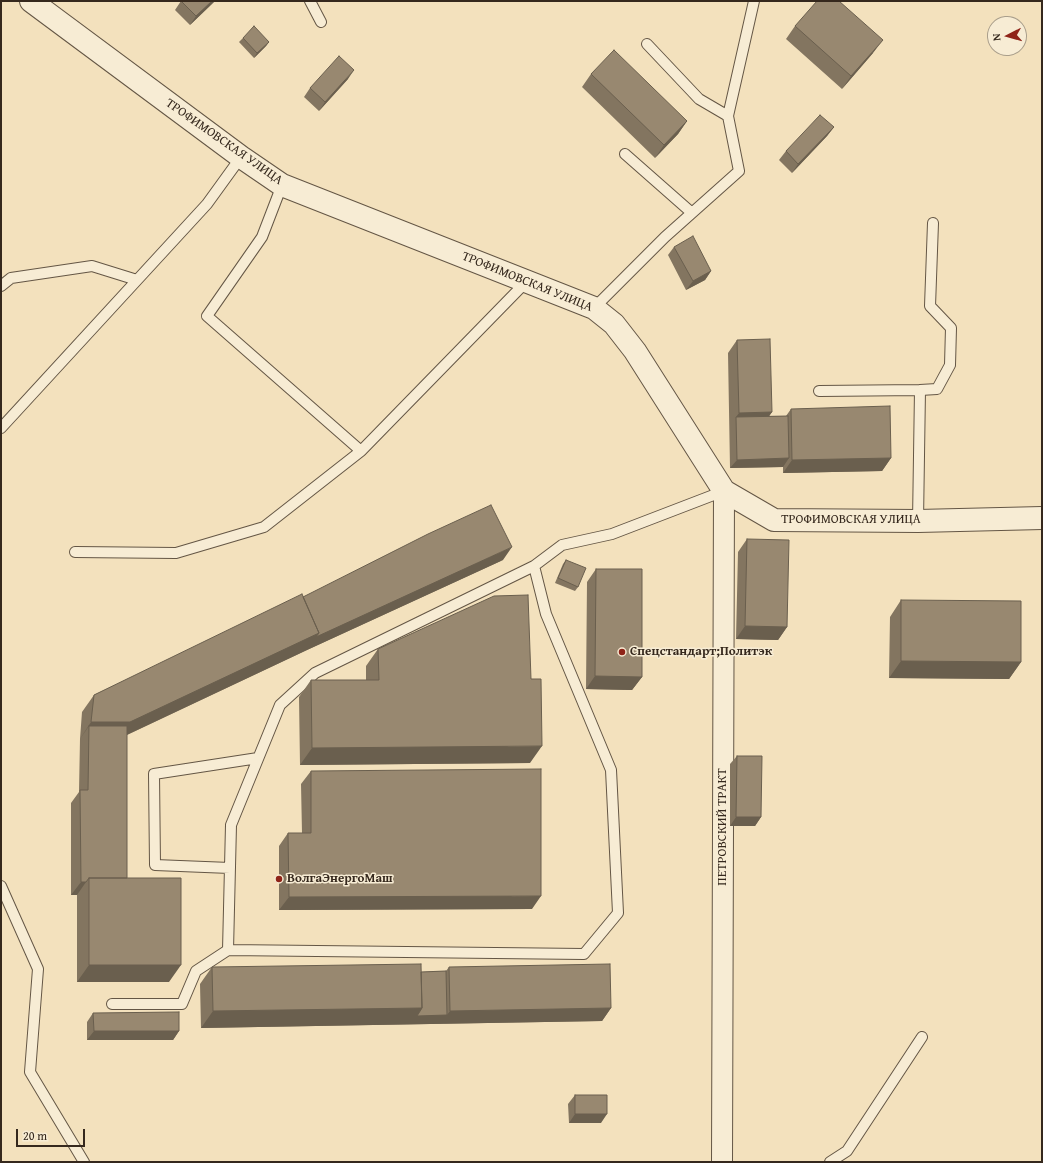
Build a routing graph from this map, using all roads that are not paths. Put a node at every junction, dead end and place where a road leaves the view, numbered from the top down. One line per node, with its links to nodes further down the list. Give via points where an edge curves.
1 (31, 1): 8 (street, ТРОФИМОВСКАЯ УЛИЦА)
2 (310, 1): 4 (lane)
3 (754, 1): 6 (lane)
4 (321, 22)
5 (647, 44): 6 (lane, via 699,99)
6 (728, 116): 10 (lane, via 739,171)
7 (625, 154): 10 (lane)
8 (241, 158): 9 (street, ТРОФИМОВСКАЯ УЛИЦА); 12 (lane, via 207,204)
9 (282, 185): 13 (street, ТРОФИМОВСКАЯ УЛИЦА); 19 (lane, via 262,237 207,316)
10 (692, 213): 15 (lane)
11 (933, 223): 16 (lane, via 930,306 951,328 950,365 937,389)
12 (137, 280): 14 (lane, via 92,266 11,278); 18 (lane)
13 (527, 281): 15 (street, ТРОФИМОВСКАЯ УЛИЦА); 19 (lane)
14 (1, 286)
15 (594, 308): 20 (street, ТРОФИМОВСКАЯ УЛИЦА, via 614,324 635,351)
16 (920, 390): 17 (lane); 22 (lane)
17 (819, 391)
18 (1, 428)
19 (361, 451): 23 (lane, via 264,527 176,553)
20 (724, 491): 22 (street, ТРОФИМОВСКАЯ УЛИЦА, via 774,520); 24 (lane, via 612,534 562,545); 32 (street, ПЕТРОВСКИЙ ТРАКТ)
21 (1042, 518): 22 (street, ТРОФИМОВСКАЯ УЛИЦА)
22 (918, 520)
23 (75, 552)
24 (534, 566): 25 (lane, via 315,672 280,705); 28 (lane, via 546,614 611,770 618,913 584,954)
25 (258, 758): 26 (lane, via 231,825); 26 (lane, via 154,774 155,865)
26 (230, 868): 28 (lane)
27 (1, 886): 31 (lane, via 38,969 30,1072)
28 (228, 950): 29 (lane, via 196,971 182,1004)
29 (112, 1004)
30 (922, 1037): 33 (lane, via 847,1151)
31 (84, 1162)
32 (722, 1162)
33 (830, 1162)

